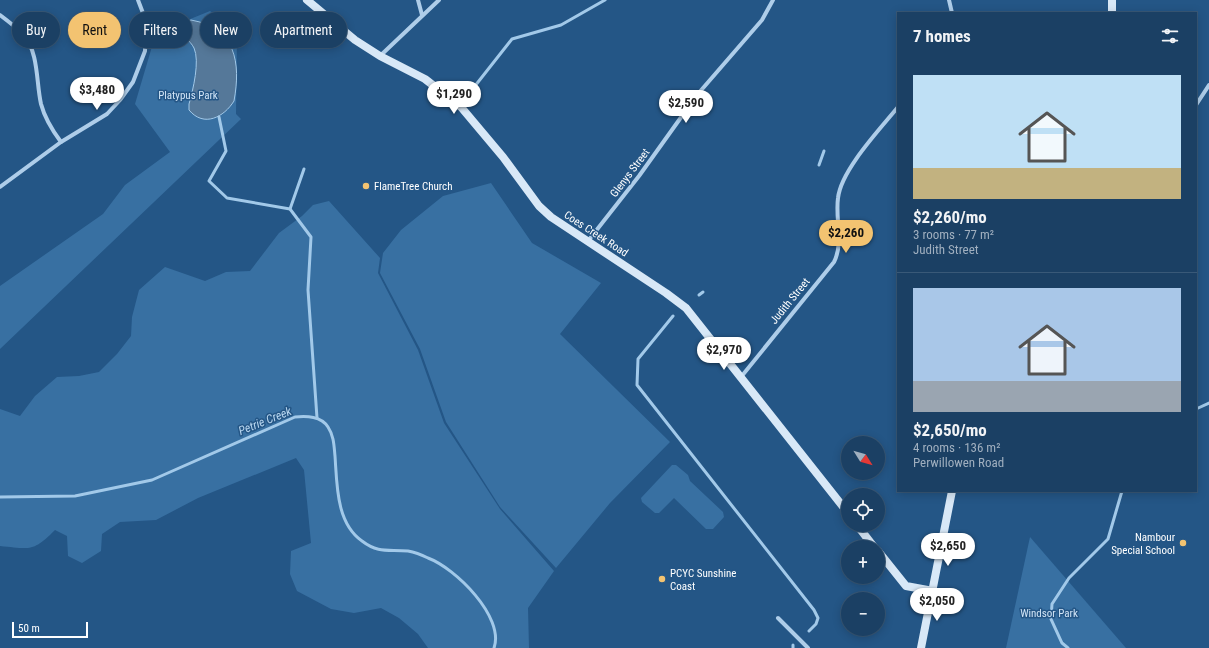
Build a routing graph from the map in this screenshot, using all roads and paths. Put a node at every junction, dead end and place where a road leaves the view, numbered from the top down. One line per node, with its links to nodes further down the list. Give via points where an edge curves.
1 (138, 0): 16 (street, via 146,21 146,41 143,61 133,82 107,114)
2 (307, 0): 12 (street, Coes Creek Road, via 339,28)
3 (418, 0): 11 (street)
4 (438, 0): 11 (street)
5 (773, 0): 18 (street, Glenys Street, via 762,20 697,95)
6 (950, 0): 8 (street)
7 (1112, 0): 9 (street)
8 (952, 12)
9 (1112, 12)
10 (0, 15): 16 (street, via 24,36 29,44 34,56 47,122)
11 (422, 15): 12 (street)
12 (380, 56): 18 (street, Coes Creek Road, via 425,79 461,107 490,140 539,206 558,223)
13 (1209, 85): 14 (street)
14 (1197, 103)
15 (897, 108): 19 (street, Judith Street, via 846,173 838,198 839,247 834,262)
16 (61, 142): 17 (street)
17 (0, 187)
18 (588, 242): 19 (street, Coes Creek Road, via 678,301)
19 (741, 377): 21 (street, Coes Creek Road)
20 (952, 492): 25 (street)
21 (841, 504)
22 (862, 532): 23 (street)
23 (869, 540)
24 (885, 560): 25 (street, via 906,586)
25 (933, 591): 28 (street)
26 (778, 618): 27 (street)
27 (808, 648)
28 (921, 648)

